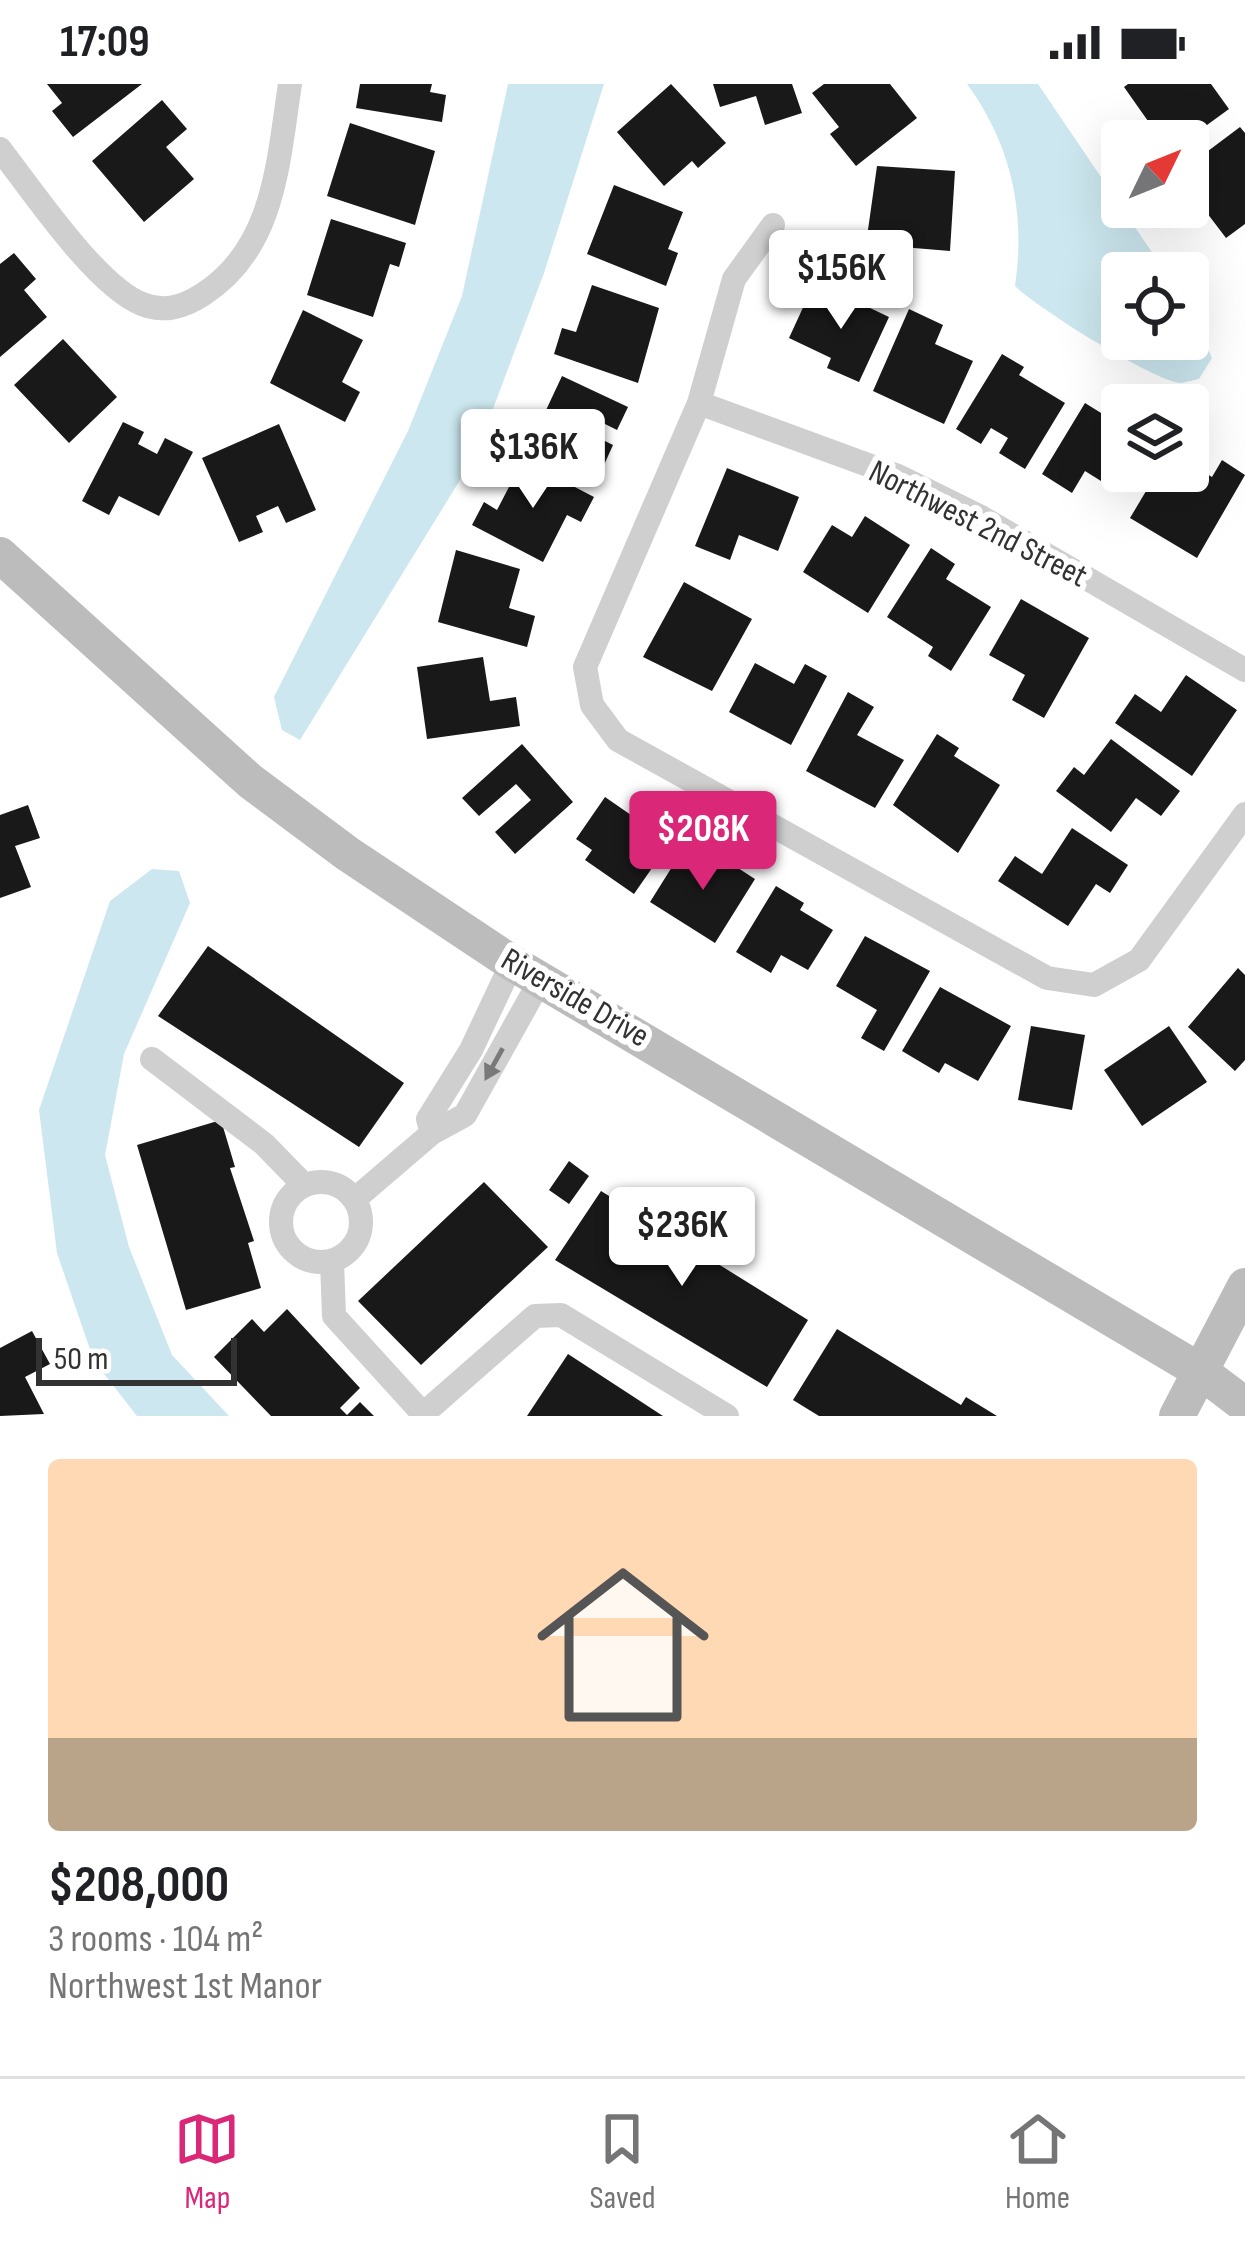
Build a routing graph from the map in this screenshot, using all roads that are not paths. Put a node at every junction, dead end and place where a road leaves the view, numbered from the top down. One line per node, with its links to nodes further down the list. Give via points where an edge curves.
1 (290, 84): 2 (street, via 273,193 256,241 221,283 180,309 141,304 82,254)
2 (0, 149)
3 (773, 225): 4 (street, via 734,279)
4 (699, 403): 6 (street, Northwest 2nd Street, via 898,476); 7 (street, via 585,667 592,705 618,740 1047,978 1094,985 1139,960)
5 (0, 556): 8 (street, Riverside Drive, via 250,781)
6 (1245, 670)
7 (1245, 814)
8 (527, 971): 11 (street, one-way to 11, via 428,1119 432,1133); 15 (street, Riverside Drive)
9 (152, 1059): 10 (street, via 264,1144)
10 (304, 1185): 11 (street, via 326,1181); 12 (street, via 281,1216 286,1242 306,1259)
11 (355, 1199): 12 (street, via 359,1236)
12 (332, 1261): 17 (street, via 334,1316)
13 (1245, 1286): 15 (street)
14 (1245, 1370): 15 (street)
15 (1200, 1371): 16 (street, Riverside Drive); 19 (street)
16 (1245, 1406)
17 (424, 1415): 18 (street, via 535,1316 561,1315)
18 (727, 1416)
19 (1177, 1416)

